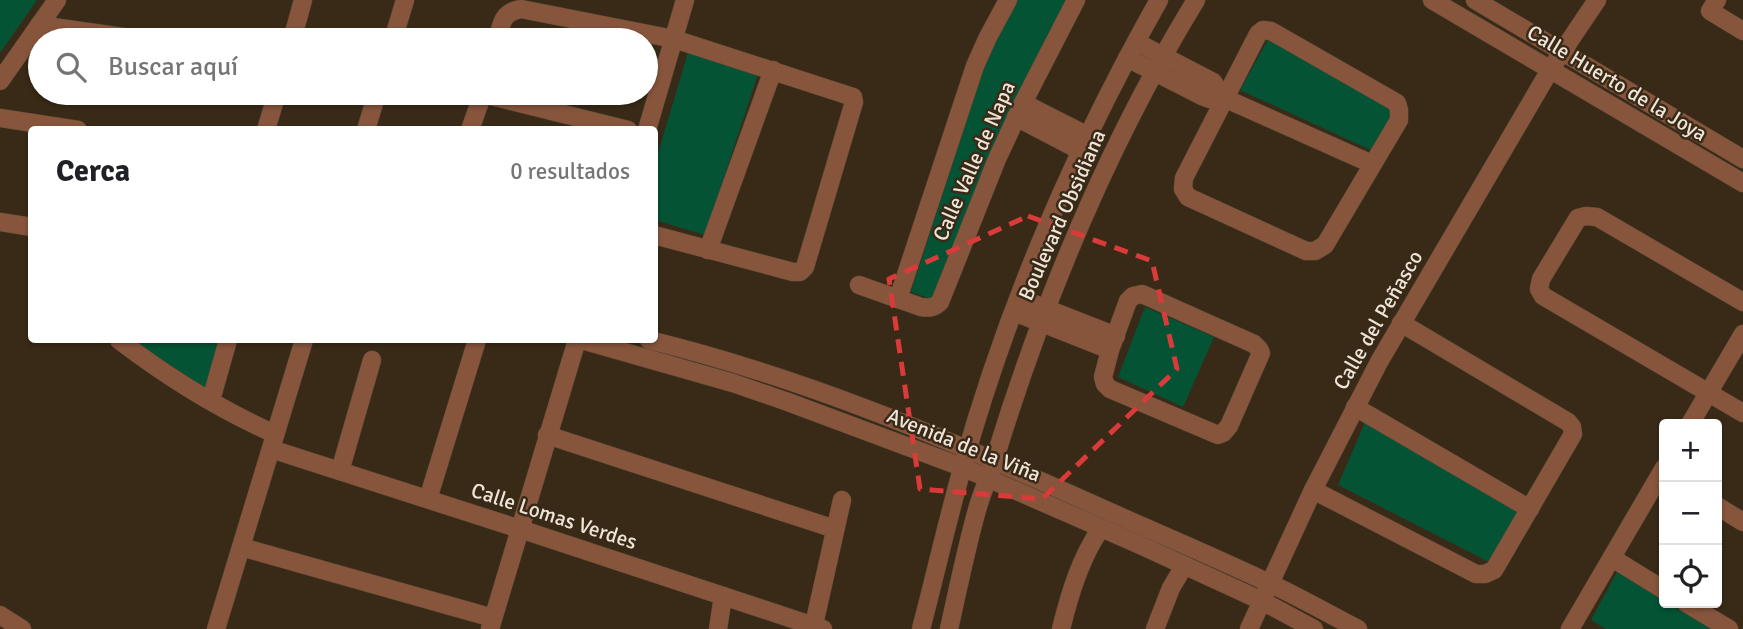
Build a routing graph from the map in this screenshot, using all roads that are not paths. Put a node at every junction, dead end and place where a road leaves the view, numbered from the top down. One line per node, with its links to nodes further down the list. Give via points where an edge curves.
1 (57, 0): 13 (street)
2 (303, 0): 16 (street)
3 (405, 0): 17 (street)
4 (685, 0): 22 (street)
5 (1008, 0): 55 (street, Calle Valle de Napa, via 967,89)
6 (1076, 0): 38 (street, Calle Valle de Napa)
7 (1159, 0): 24 (street, Boulevard Obsidiana)
8 (1196, 0): 27 (street, Boulevard Obsidiana)
9 (1432, 0): 29 (street, Calle Huerto de la Joya)
10 (1475, 0): 25 (street)
11 (1597, 0): 25 (street, Calle del Peñasco)
12 (1717, 0): 20 (street, via 1710,11)
13 (39, 25): 14 (street); 15 (street)
14 (37, 28)
15 (60, 28)
16 (295, 28)
17 (397, 28)
18 (500, 28): 19 (street, via 510,11 521,9)
19 (618, 28)
20 (1743, 31)
21 (658, 36): 22 (street)
22 (674, 39): 28 (street); 31 (street)
23 (28, 41): 30 (street)
24 (1136, 42): 26 (street, Boulevard Obsidiana); 27 (street)
25 (1562, 52): 29 (street, Calle del Peñasco); 47 (street)
26 (1127, 58): 27 (street); 46 (street, Boulevard Obsidiana)
27 (1159, 64): 32 (street, via 1202,96); 58 (street, Boulevard Obsidiana, via 1096,188)
28 (773, 70): 53 (street); 53 (street, via 846,93 854,102 805,267 793,272)
29 (1550, 70): 49 (street, Calle Huerto de la Joya); 59 (street, Calle del Peñasco)
30 (0, 81)
31 (658, 93)
32 (1224, 98): 48 (street); 48 (street, via 1258,34 1271,31 1396,103 1399,120); 48 (street, via 1184,178 1185,194 1306,251 1325,245)
33 (273, 105): 41 (street)
34 (373, 105): 42 (street)
35 (479, 105): 43 (street)
36 (530, 105): 44 (street)
37 (654, 105): 45 (street)
38 (1019, 110): 46 (street); 55 (street, Calle Valle de Napa, via 940,302 929,308)
39 (0, 118): 40 (street)
40 (52, 126)
41 (267, 126)
42 (367, 126)
43 (471, 126)
44 (612, 126)
45 (648, 126)
46 (1085, 143): 57 (street, Boulevard Obsidiana)
47 (1743, 159)
48 (1373, 164)
49 (1743, 183)
50 (0, 222): 51 (street)
51 (28, 226)
52 (658, 236): 53 (street)
53 (708, 250)
54 (859, 285): 55 (street, Calle Valle de Napa)
55 (898, 299)
56 (1743, 302): 70 (street, via 1597,217 1578,218 1541,279 1543,296)
57 (1016, 305): 58 (street); 77 (street, Boulevard Obsidiana)
58 (1043, 315): 68 (street); 78 (street, Boulevard Obsidiana)
59 (1401, 323): 72 (street, Calle del Peñasco); 85 (street, via 1572,427 1573,434)
60 (1743, 334): 70 (street)
61 (658, 342): 77 (street, Avenida de la Viña, via 854,404)
62 (123, 343): 71 (street, Calle Lomas Verdes)
63 (227, 343): 71 (street)
64 (303, 343): 76 (street)
65 (476, 343): 83 (street)
66 (578, 343): 75 (street)
67 (590, 343): 77 (street, Avenida de la Viña)
68 (1113, 343): 68 (street, via 1103,376 1110,389 1218,435 1229,426 1261,353 1254,344 1142,294 1128,301)
69 (372, 360): 79 (street)
70 (1708, 393): 73 (street); 74 (street)
71 (211, 400): 76 (street, Calle Lomas Verdes, via 256,425)
72 (1355, 407): 82 (street, Calle del Peñasco); 85 (street)
73 (1743, 413)
74 (1693, 419)
75 (547, 435): 88 (street); 90 (street)
76 (273, 441): 79 (street, Calle Lomas Verdes); 91 (street)
77 (965, 458): 78 (street, Avenida de la Viña); 80 (street, Avenida de la Viña); 106 (street, Boulevard Obsidiana)
78 (995, 460): 80 (street, Boulevard Obsidiana); 94 (street, Avenida de la Viña)
79 (340, 471): 83 (street, Calle Lomas Verdes)
80 (987, 477): 89 (street, Avenida de la Viña); 107 (street, Boulevard Obsidiana)
81 (1659, 479): 92 (street)
82 (1313, 490): 85 (street, via 1476,574 1494,570); 94 (street, Calle del Peñasco)
83 (428, 499): 90 (street, Calle Lomas Verdes)
84 (842, 500): 88 (street)
85 (1530, 509)
86 (1722, 509): 87 (street)
87 (1743, 522)
88 (835, 528): 102 (street)
89 (1101, 528): 93 (street, Avenida de la Viña); 108 (street, via 1082,561)
90 (520, 529): 96 (street, Calle Lomas Verdes); 100 (street)
91 (241, 547): 100 (street); 104 (street)
92 (1612, 558): 95 (street); 101 (street)
93 (1184, 566): 97 (street, Avenida de la Viña); 109 (street)
94 (1270, 584): 97 (street, Calle del Peñasco); 112 (street, Avenida de la Viña)
95 (1659, 587)
96 (723, 596): 102 (street, Calle Lomas Verdes); 105 (street)
97 (1262, 601): 110 (street, Calle del Peñasco); 111 (street, Avenida de la Viña)
98 (1694, 608): 113 (street)
99 (0, 615): 103 (street)
100 (491, 624)
101 (1577, 626)
102 (816, 628)
103 (22, 629)
104 (216, 629)
105 (718, 629)
106 (921, 629)
107 (949, 629)
108 (1061, 629)
109 (1155, 629)
110 (1249, 629)
111 (1314, 629)
112 (1358, 629)
113 (1729, 629)

